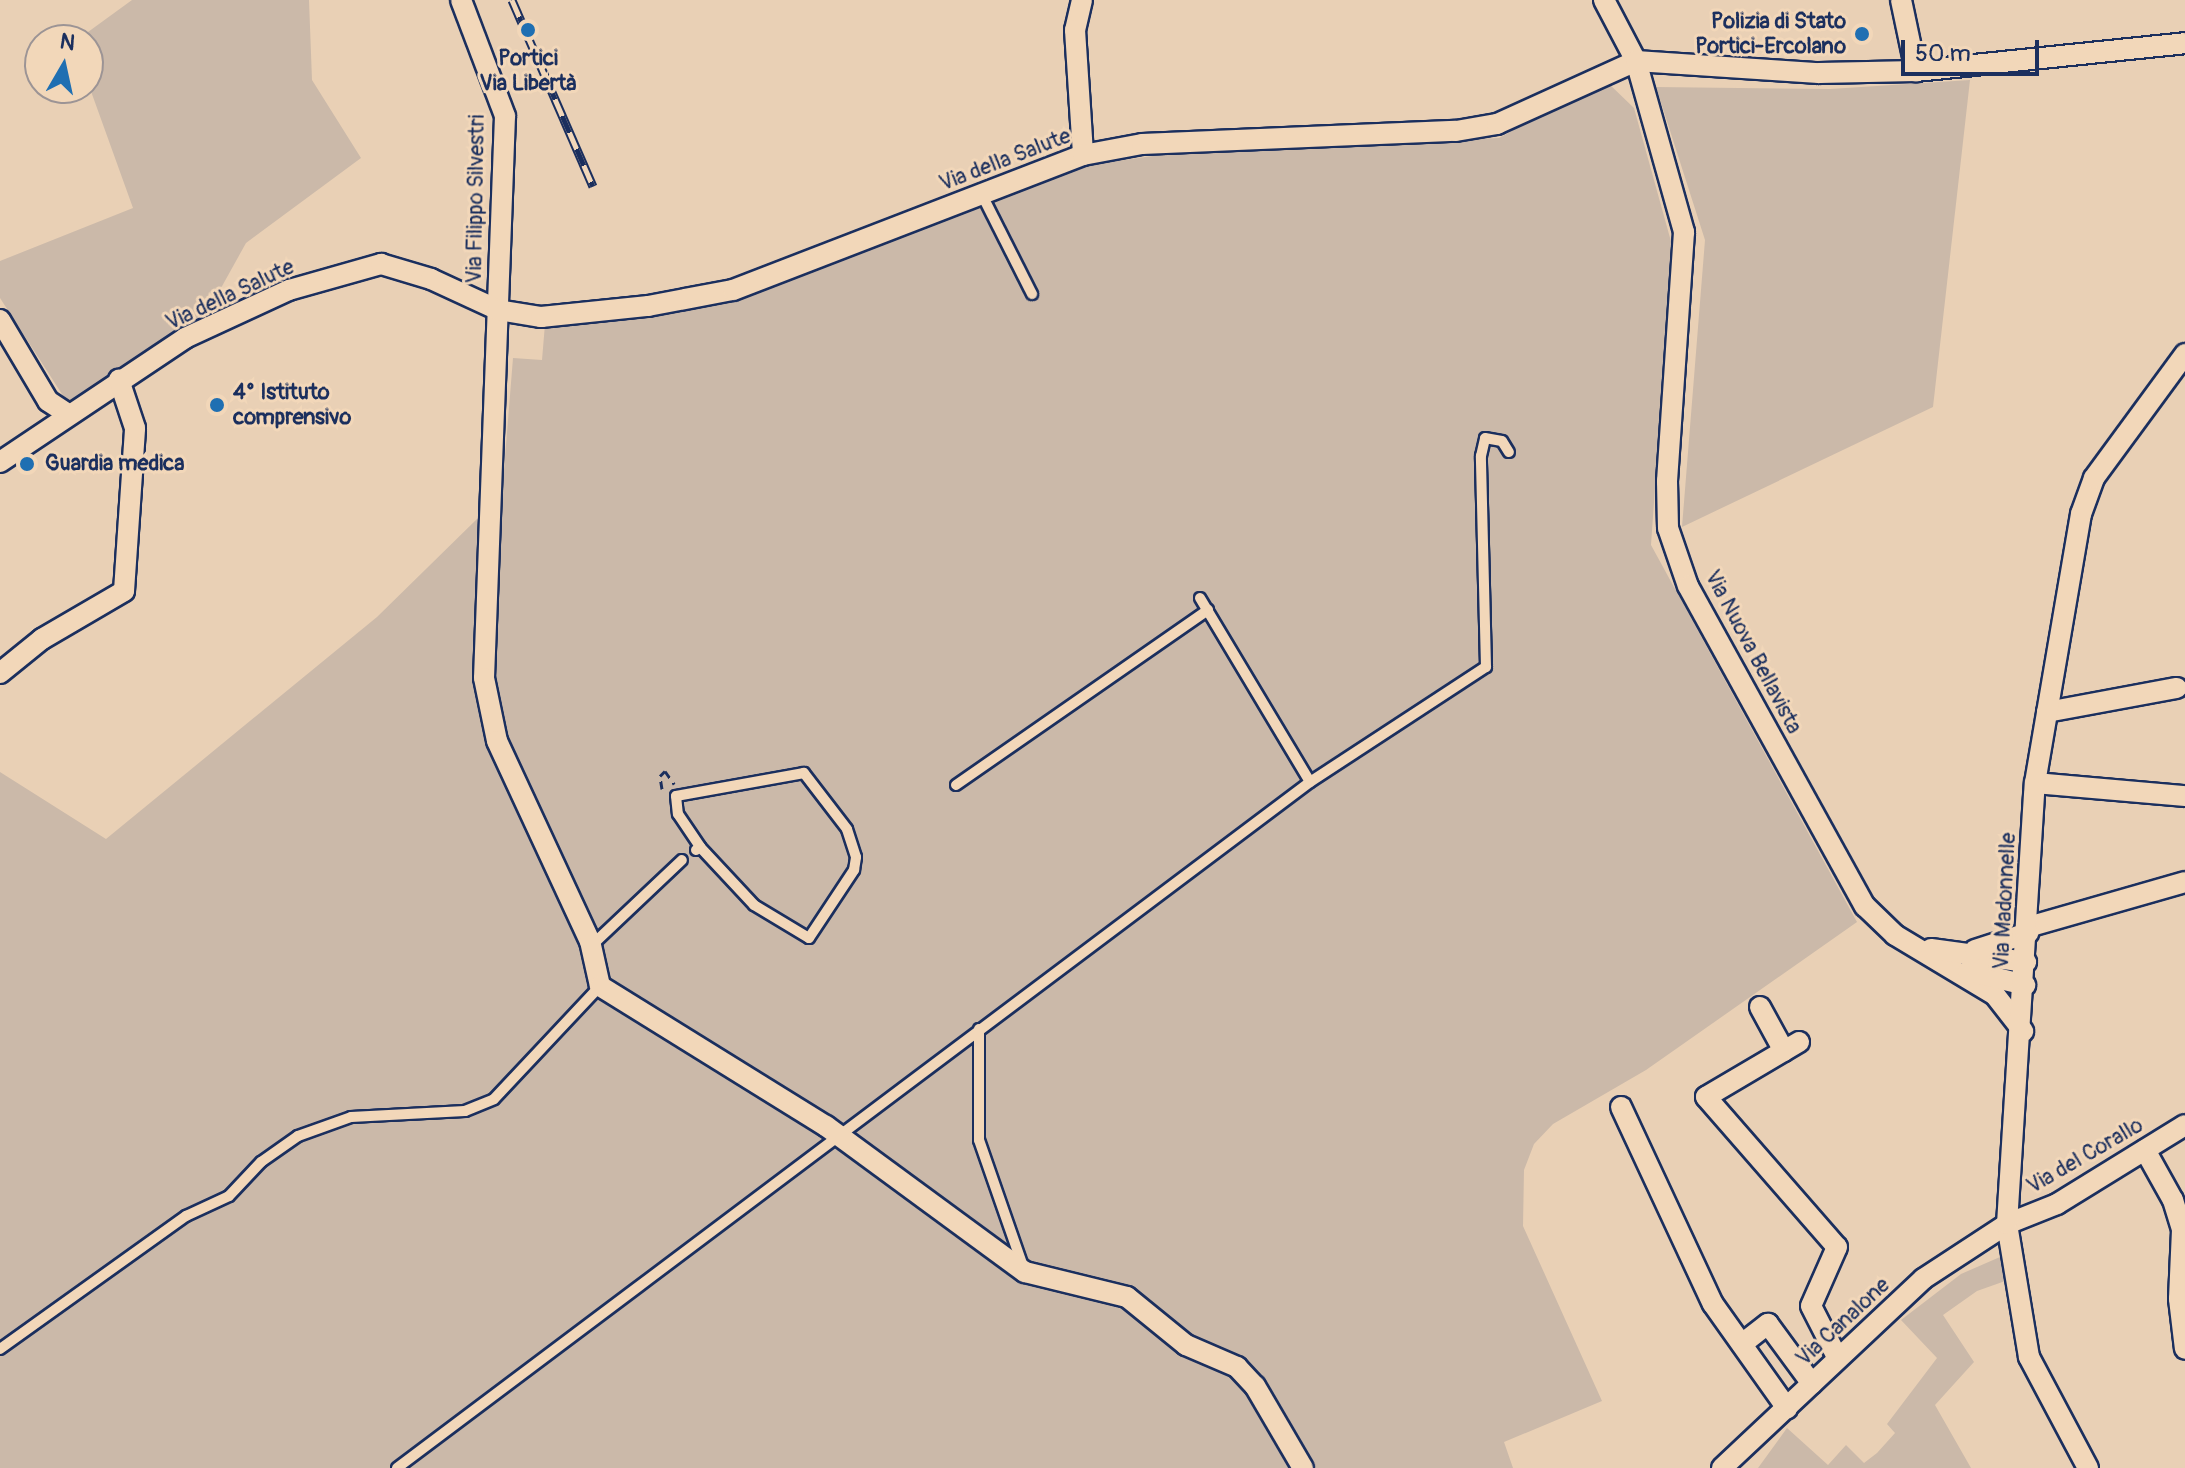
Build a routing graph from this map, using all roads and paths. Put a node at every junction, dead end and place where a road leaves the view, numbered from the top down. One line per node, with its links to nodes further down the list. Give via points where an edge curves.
1 (461, 0): 11 (street, Via Filippo Silvestri, via 505,116)
2 (1082, 0): 8 (street, via 1075,30)
3 (1604, 0): 6 (street, Via Nuova Bellavista)
4 (1901, 0): 7 (street)
5 (2185, 43): 7 (street)
6 (1636, 61): 7 (street, via 1819,73); 8 (street, Via della Salute, via 1548,105 1497,124 1456,131 1142,144); 33 (street, Via Nuova Bellavista, via 1684,232 1668,528 1688,586 1865,906 1895,935)
7 (1916, 71)
8 (1083, 155): 9 (street, Via della Salute)
9 (982, 195): 10 (lane); 11 (street, Via della Salute, via 733,290 648,306 541,317)
10 (1032, 294)
11 (498, 310): 14 (street, Via della Salute, via 431,279 381,264 289,290 185,338); 32 (street, Via Filippo Silvestri, via 484,678 497,741)
12 (0, 320): 15 (street, via 48,401)
13 (2185, 354): 22 (street, Via Madonnelle, via 2094,478 2073,551)
14 (119, 380): 15 (street, Via della Salute); 20 (street, via 135,428 124,591 42,639)
15 (68, 414): 17 (street, Via della Salute)
16 (1509, 452): 23 (lane, via 1502,441 1485,438 1481,456 1486,667)
17 (0, 462)
18 (1200, 598): 19 (lane)
19 (1208, 610): 23 (lane); 25 (lane)
20 (0, 673)
21 (2177, 688): 22 (street)
22 (2047, 712): 24 (street, Via Madonnelle)
23 (1310, 782): 38 (lane)
24 (2035, 783): 28 (street); 31 (street, Via Madonnelle)
25 (956, 785)
26 (662, 789): 27 (path, via 660,776 669,772)
27 (676, 796): 27 (lane, via 804,773 847,829 856,857 854,870 809,938 754,905 698,848 678,814)
28 (2185, 796)
29 (682, 860): 32 (lane)
30 (2185, 882): 31 (street)
31 (2028, 930): 33 (street); 34 (street, Via Madonnelle)
32 (591, 946): 36 (street, Via Filippo Silvestri)
33 (1955, 960): 34 (street); 35 (street); 39 (street, via 1995,995)
34 (2026, 962): 35 (street, Via Madonnelle)
35 (2025, 985): 39 (street, Via Madonnelle)
36 (600, 986): 42 (street); 47 (lane, via 494,1099 465,1111 351,1117 298,1136 261,1162 229,1196 186,1216)
37 (1760, 1007): 49 (street, via 1791,1046 1706,1097 1837,1247 1811,1306)
38 (979, 1029): 42 (lane); 45 (lane, via 979,1140)
39 (2023, 1031): 44 (street, Via Madonnelle)
40 (1621, 1107): 46 (street, via 1713,1304)
41 (2185, 1125): 43 (street, Via del Corallo)
42 (837, 1134): 45 (street); 52 (lane)
43 (2145, 1150): 44 (street, Via del Corallo, via 2057,1204); 48 (street, via 2173,1200 2182,1230 2179,1299)
44 (2007, 1224): 49 (street, Via Canalone, via 1923,1279); 55 (street, Via Madonnelle, via 2015,1300 2029,1357)
45 (1025, 1272): 53 (street, via 1127,1297 1186,1345 1237,1367 1255,1386)
46 (1742, 1344): 50 (street, via 1768,1324); 51 (street)
47 (0, 1349)
48 (2185, 1349)
49 (1838, 1359): 50 (street, Via Canalone)
50 (1812, 1384): 51 (street, Via Canalone)
51 (1787, 1408): 54 (street, Via Canalone)
52 (397, 1468)
53 (1303, 1468)
54 (1722, 1468)
55 (2088, 1468)

